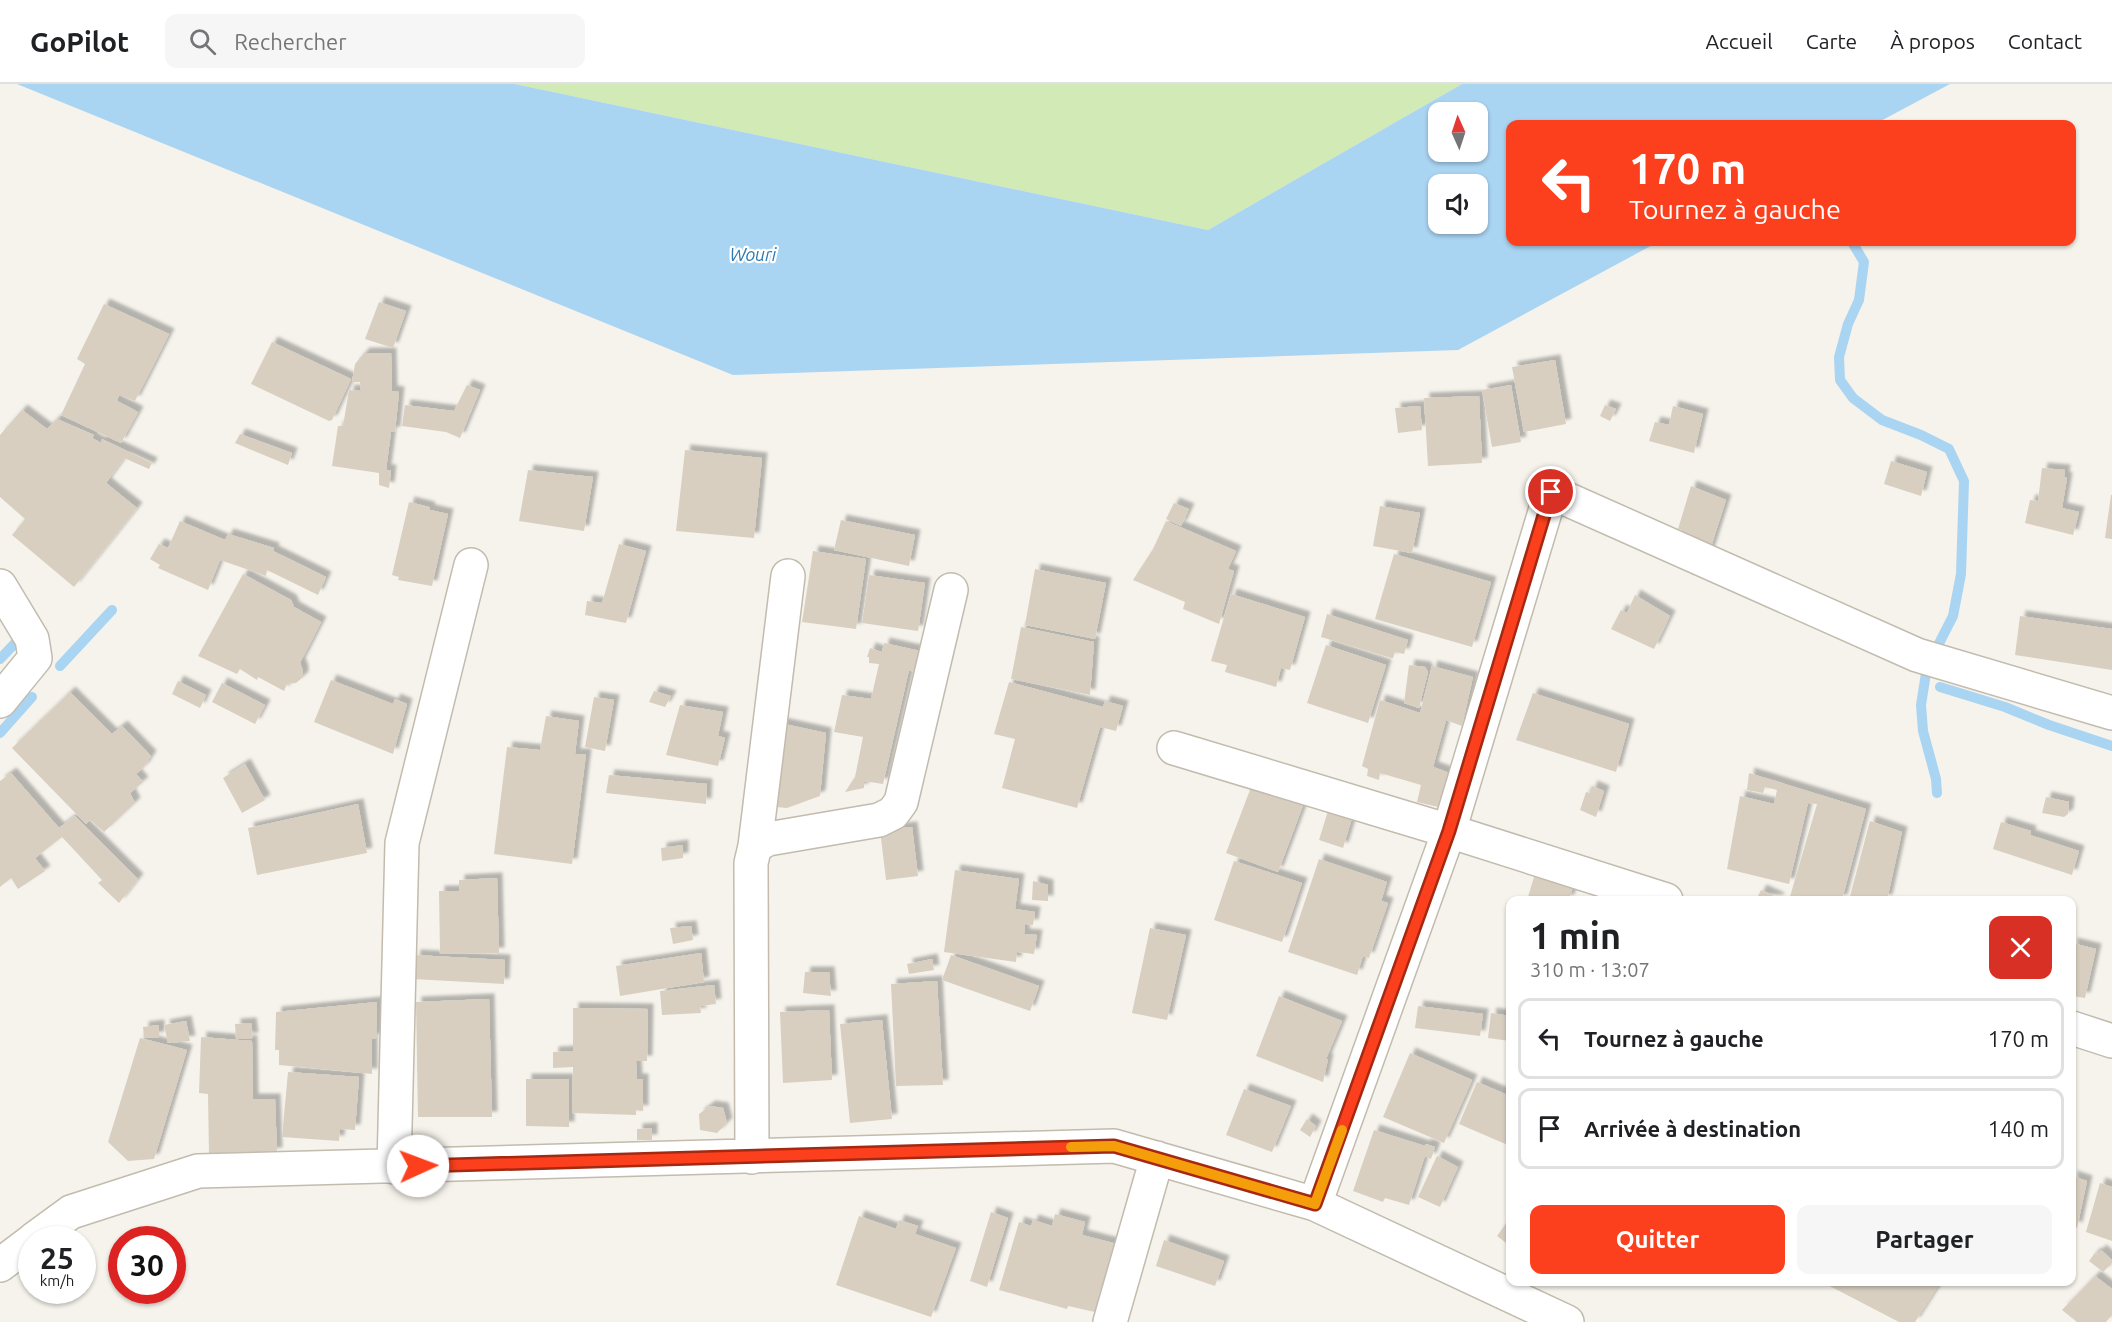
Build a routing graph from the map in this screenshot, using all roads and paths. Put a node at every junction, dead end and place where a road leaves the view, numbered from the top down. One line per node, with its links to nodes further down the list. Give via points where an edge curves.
1 (471, 565): 15 (street, via 402,843)
2 (788, 576): 9 (street)
3 (0, 586): 5 (street, via 32,639 34,658)
4 (951, 590): 9 (street, via 902,802 893,813 879,820 768,839)
5 (0, 701)
6 (2112, 714): 8 (street, via 1917,655 1551,492)
7 (1174, 748): 8 (street)
8 (1449, 831): 10 (street); 16 (street)
9 (755, 846): 13 (street, via 751,863)
10 (1653, 896)
11 (2076, 1029): 12 (street)
12 (2112, 1041)
13 (752, 1157): 14 (street, via 1114,1146); 15 (street)
14 (1157, 1158): 16 (street); 20 (street)
15 (394, 1167): 17 (street, via 198,1171 71,1212)
16 (1315, 1204): 21 (street)
17 (52, 1226)
18 (18, 1251): 19 (street)
19 (0, 1265)
20 (1110, 1322)
21 (1568, 1322)

